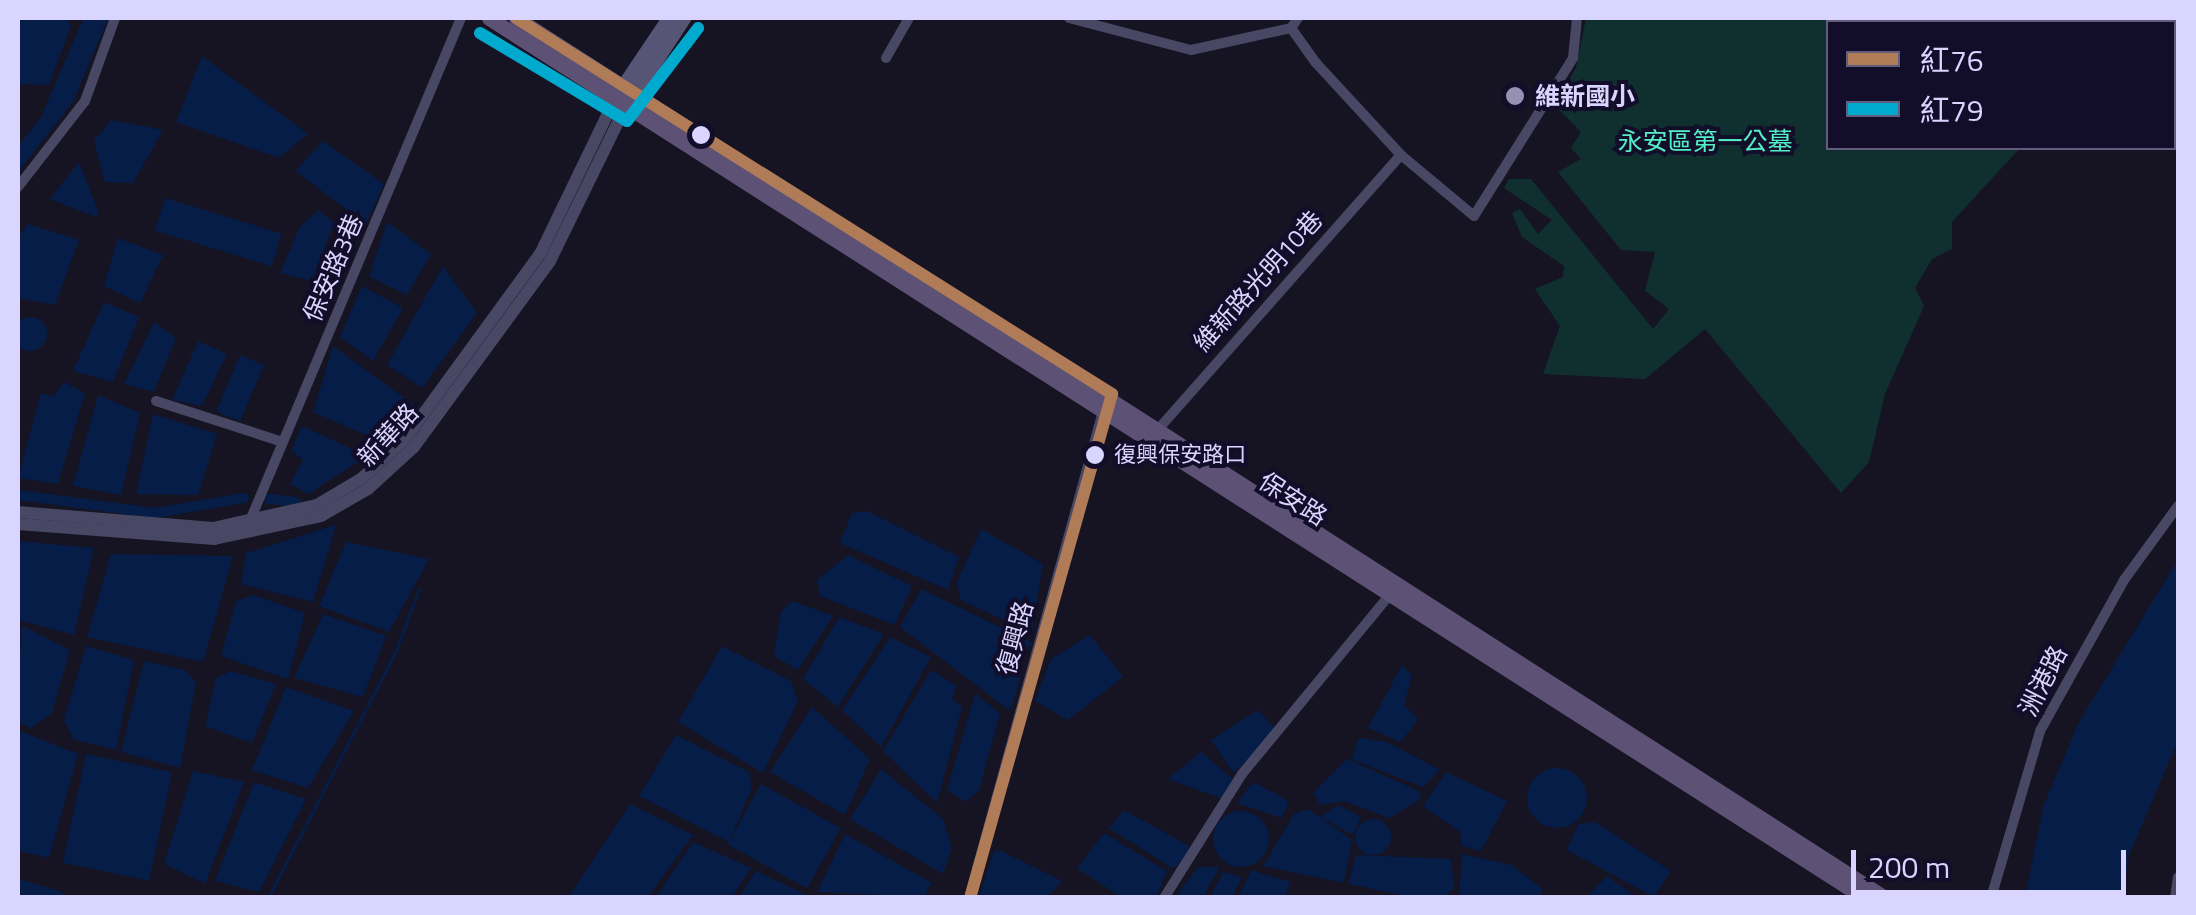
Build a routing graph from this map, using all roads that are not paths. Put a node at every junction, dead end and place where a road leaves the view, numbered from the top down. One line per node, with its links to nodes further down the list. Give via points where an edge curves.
1 (115, 18): 15 (street, via 85,101)
2 (462, 18): 20 (street, 保安路3巷)
3 (489, 18): 13 (main road, 保安路)
4 (516, 18): 13 (main road, 保安路)
5 (668, 18): 13 (main road)
6 (682, 18): 13 (main road)
7 (909, 18): 12 (street)
8 (1069, 18): 11 (street, via 1192,50)
9 (1298, 18): 11 (street)
10 (1577, 18): 14 (street, via 1573,58 1474,216)
11 (1291, 28): 14 (street)
12 (886, 58)
13 (626, 94): 16 (main road, 保安路); 18 (main road, 保安路); 24 (street, 新華路, via 550,261 414,447 322,516)
14 (1401, 155): 19 (street, 維新路光明10巷)
15 (18, 187)
16 (1112, 394): 18 (street, 復興路); 19 (main road, 保安路)
17 (156, 401): 20 (street)
18 (1102, 409): 19 (main road, 保安路); 27 (street, 復興路)
19 (1155, 431): 25 (main road, 保安路)
20 (280, 441): 24 (street, 保安路3巷)
21 (2178, 506): 31 (street, 洲港路, via 2124,580 2040,730)
22 (18, 512): 24 (street, 新華路, via 166,528)
23 (18, 524): 24 (street, 新華路, via 166,540)
24 (247, 528)
25 (1396, 586): 28 (street, via 1242,774); 29 (main road, 保安路); 30 (main road, 保安路)
26 (2178, 877): 32 (street)
27 (970, 898)
28 (1164, 898)
29 (1865, 898)
30 (1885, 898)
31 (1991, 898)
32 (2175, 898)

